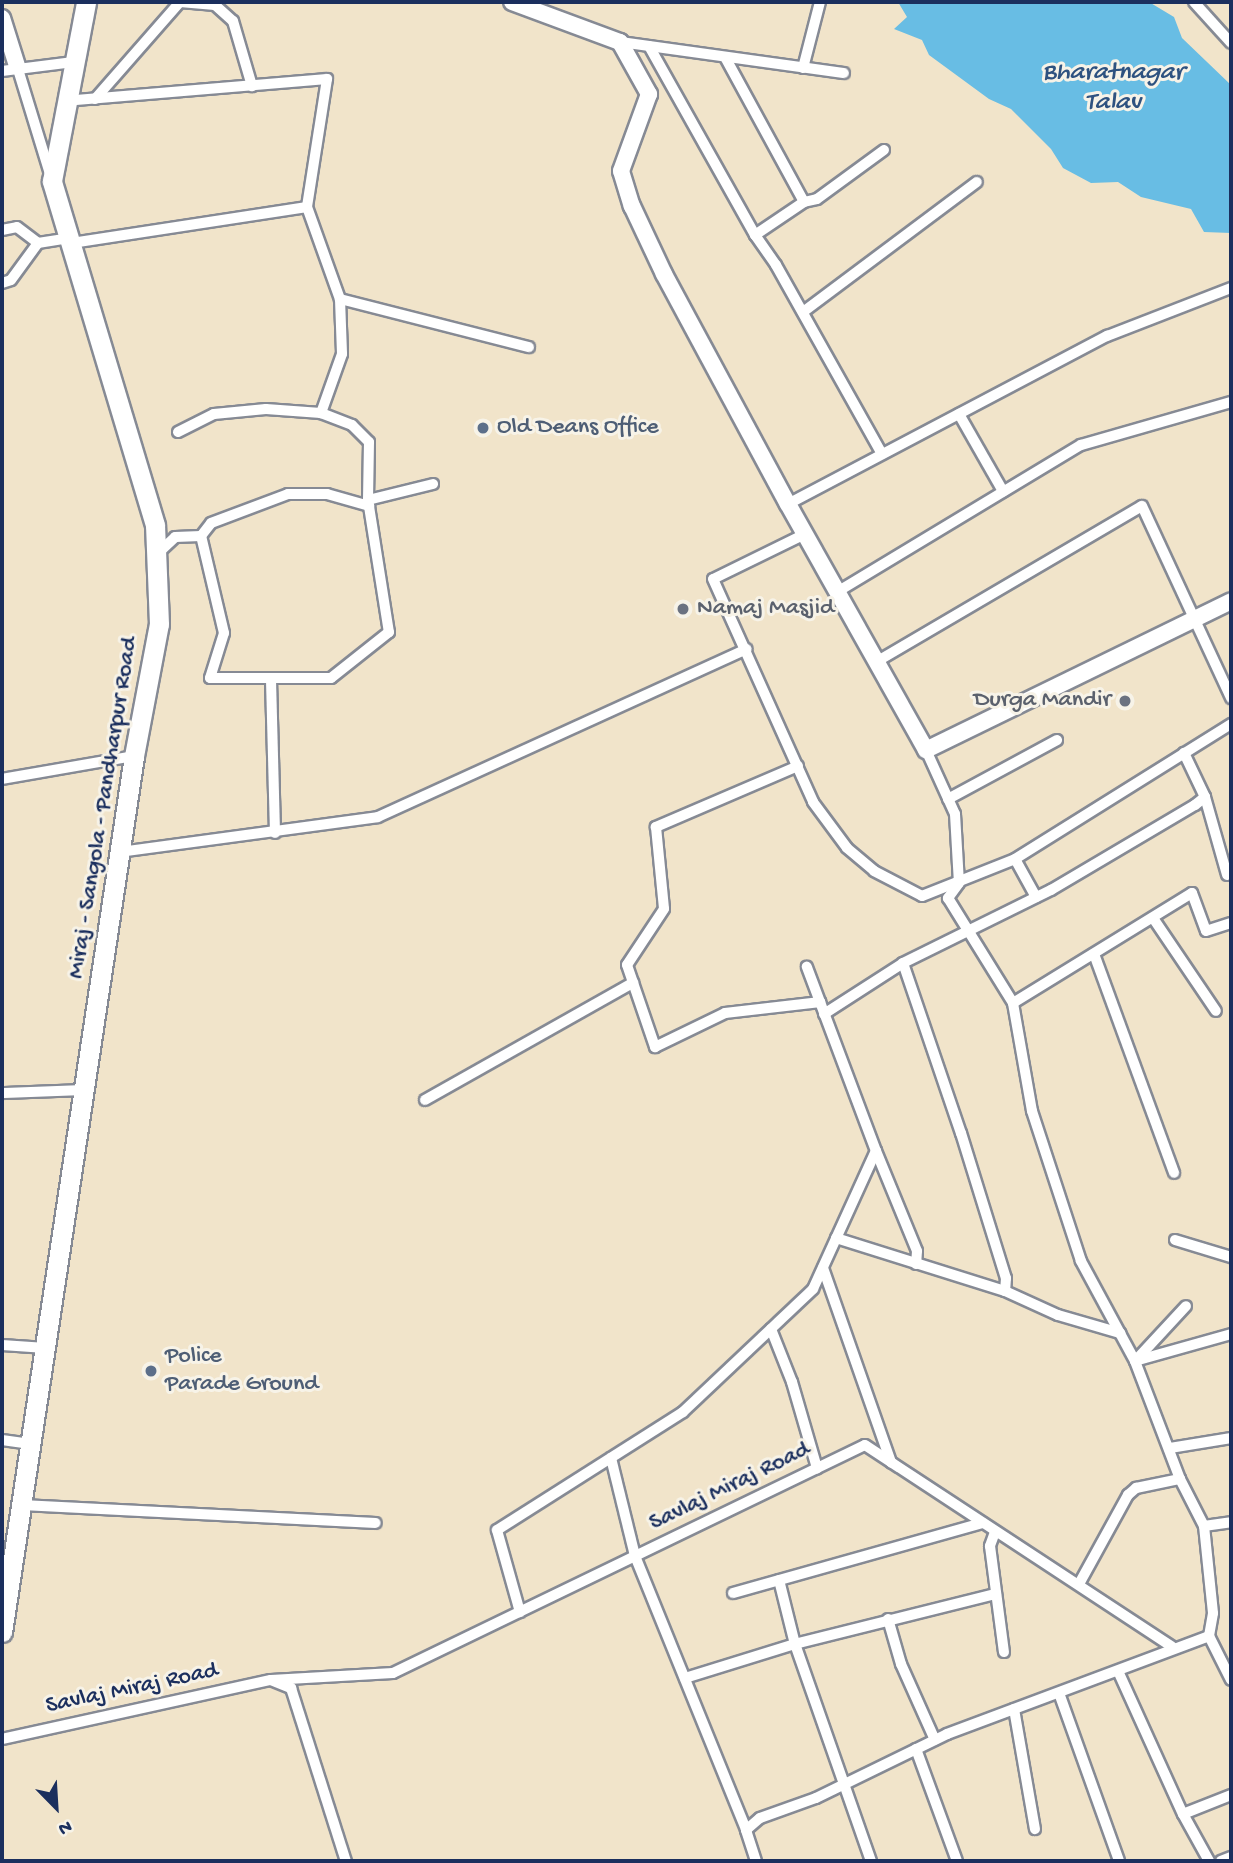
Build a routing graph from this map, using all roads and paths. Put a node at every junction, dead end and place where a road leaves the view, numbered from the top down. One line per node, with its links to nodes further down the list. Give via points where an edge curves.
1 (86, 2): 10 (highway, Miraj - Sangola - Pandharpur Road)
2 (512, 2): 6 (street)
3 (820, 2): 11 (street)
4 (1194, 2): 7 (street)
5 (2, 18): 12 (street)
6 (620, 42): 8 (street); 39 (street, via 649,94 621,171 632,206)
7 (1231, 43)
8 (649, 46): 9 (street); 23 (street)
9 (725, 57): 11 (street); 20 (street)
10 (73, 61): 12 (street); 16 (highway, Miraj - Sangola - Pandharpur Road)
11 (803, 68): 13 (street)
12 (9, 69): 18 (street)
13 (844, 74)
14 (252, 86): 15 (street); 15 (street, via 233,21 215,5 180,2); 21 (street, via 327,79)
15 (95, 99): 16 (street)
16 (64, 101): 18 (highway, Miraj - Sangola - Pandharpur Road)
17 (884, 150): 20 (street, via 817,199)
18 (52, 181): 24 (highway, Miraj - Sangola - Pandharpur Road)
19 (977, 181): 29 (street)
20 (804, 202): 23 (street)
21 (307, 207): 24 (street); 28 (street)
22 (2, 230): 25 (street, via 17,226)
23 (755, 235): 29 (street)
24 (72, 241): 25 (street); 42 (highway, Miraj - Sangola - Pandharpur Road, via 155,525)
25 (38, 243): 26 (street, via 11,280)
26 (2, 283)
27 (1231, 288): 33 (street, via 1107,336)
28 (341, 299): 30 (street); 32 (street, via 342,354)
29 (803, 312): 35 (street)
30 (529, 347)
31 (1231, 402): 37 (street, via 1081,444)
32 (321, 413): 34 (street, via 266,409 214,414); 38 (street, via 352,425 369,442)
33 (959, 414): 35 (street); 37 (street)
34 (178, 432)
35 (882, 454): 39 (street)
36 (433, 484): 38 (street)
37 (1003, 491): 43 (street)
38 (369, 503): 41 (street, via 327,494 288,494 211,523); 48 (street, via 389,632 331,678)
39 (788, 504): 40 (street)
40 (805, 534): 43 (street); 46 (street, via 713,579)
41 (201, 536): 42 (street, via 175,537); 48 (street, via 224,633 210,678)
42 (156, 555): 54 (highway, Miraj - Sangola - Pandharpur Road, via 159,624)
43 (837, 592): 47 (street)
44 (1231, 601): 45 (street)
45 (1194, 619): 47 (street, via 1142,506); 49 (street); 52 (street)
46 (746, 649): 55 (street); 59 (street, via 378,817)
47 (876, 662): 52 (street)
48 (271, 680): 59 (street)
49 (1231, 697)
50 (1231, 724): 53 (street)
51 (1057, 740): 58 (street)
52 (926, 750): 58 (street)
53 (1184, 753): 57 (street); 61 (street)
54 (134, 756): 56 (street); 60 (highway, Miraj - Sangola - Pandharpur Road)
55 (798, 766): 63 (street, via 813,802 848,848 874,871 922,896); 71 (street, via 656,827 664,909 627,965)
56 (2, 779)
57 (1205, 797): 62 (street); 64 (street)
58 (948, 799): 63 (street, via 955,814)
59 (275, 833): 60 (street)
60 (120, 852): 76 (highway, Miraj - Sangola - Pandharpur Road)
61 (1014, 859): 63 (street); 64 (street)
62 (1227, 875)
63 (959, 883): 67 (street, via 948,898)
64 (1036, 897): 67 (street)
65 (1153, 918): 66 (street, via 1192,893 1206,932); 68 (street); 74 (street)
66 (1231, 923)
67 (970, 930): 69 (street); 73 (street)
68 (1094, 954): 73 (street); 80 (street)
69 (903, 963): 75 (street); 86 (street, via 965,1146 1006,1278)
70 (807, 967): 72 (street)
71 (633, 983): 72 (street, via 655,1047 725,1013); 78 (street)
72 (820, 1002): 75 (street)
73 (1013, 1003): 89 (street, via 1032,1111 1081,1261)
74 (1216, 1011)
75 (824, 1014): 79 (street)
76 (85, 1090): 77 (street); 92 (highway, Miraj - Sangola - Pandharpur Road)
77 (2, 1093)
78 (425, 1100)
79 (876, 1151): 81 (street); 84 (street, via 917,1251)
80 (1174, 1173)
81 (836, 1238): 84 (street); 85 (street)
82 (1175, 1240): 83 (street)
83 (1231, 1257)
84 (916, 1264): 86 (street)
85 (823, 1268): 88 (street, via 813,1289); 99 (street)
86 (1005, 1291): 89 (street, via 1058,1315)
87 (1186, 1306): 93 (street)
88 (771, 1329): 98 (street, via 683,1412); 100 (street)
89 (1120, 1333): 93 (street)
90 (1231, 1334): 93 (street)
91 (2, 1345): 92 (street)
92 (46, 1348): 96 (highway, Miraj - Sangola - Pandharpur Road)
93 (1135, 1361): 97 (street)
94 (1231, 1438): 97 (street)
95 (2, 1440): 96 (street)
96 (31, 1444): 102 (highway, Miraj - Sangola - Pandharpur Road)
97 (1170, 1448): 101 (street)
98 (611, 1458): 109 (street); 114 (street, via 497,1530)
99 (891, 1462): 100 (street, Savlaj Miraj Road, via 865,1445); 103 (street, Savlaj Miraj Road)
100 (817, 1468): 109 (street, Savlaj Miraj Road)
101 (1180, 1479): 106 (street); 111 (street, via 1128,1495)
102 (22, 1505): 105 (street); 108 (highway, Miraj - Sangola - Pandharpur Road)
103 (982, 1522): 107 (street, Savlaj Miraj Road); 110 (street)
104 (1231, 1522): 106 (street)
105 (376, 1523)
106 (1204, 1526): 117 (street, via 1213,1612)
107 (995, 1532): 111 (street, Savlaj Miraj Road); 113 (street, via 990,1546)
108 (10, 1533): 116 (highway, Miraj - Sangola - Pandharpur Road)
109 (635, 1556): 114 (street, Savlaj Miraj Road); 123 (street)
110 (779, 1580): 112 (street); 118 (street)
111 (1079, 1584): 119 (street, Savlaj Miraj Road)
112 (733, 1593)
113 (996, 1594): 115 (street); 120 (street)
114 (520, 1612): 124 (street, Savlaj Miraj Road, via 393,1673)
115 (888, 1619): 118 (street); 129 (street, via 901,1664)
116 (2, 1632)
117 (1209, 1636): 119 (street); 121 (street)
118 (795, 1644): 123 (street); 131 (street)
119 (1172, 1647): 122 (street)
120 (1004, 1651)
121 (1228, 1667): 125 (street)
122 (1118, 1671): 126 (street); 133 (street)
123 (685, 1678): 135 (street)
124 (271, 1680): 128 (street, Savlaj Miraj Road); 137 (street, via 291,1688)
125 (1231, 1680)
126 (1059, 1693): 127 (street); 141 (street)
127 (1014, 1709): 129 (street); 134 (street)
128 (2, 1739)
129 (935, 1740): 130 (street)
130 (916, 1749): 131 (street); 140 (street)
131 (844, 1784): 135 (street, via 760,1818); 139 (street)
132 (1231, 1795): 133 (street)
133 (1183, 1814): 142 (street)
134 (1035, 1829)
135 (746, 1830): 138 (street)
136 (1231, 1857): 143 (street)
137 (346, 1861)
138 (756, 1861)
139 (871, 1861)
140 (957, 1861)
141 (1119, 1861)
142 (1209, 1861)
143 (1221, 1861)

